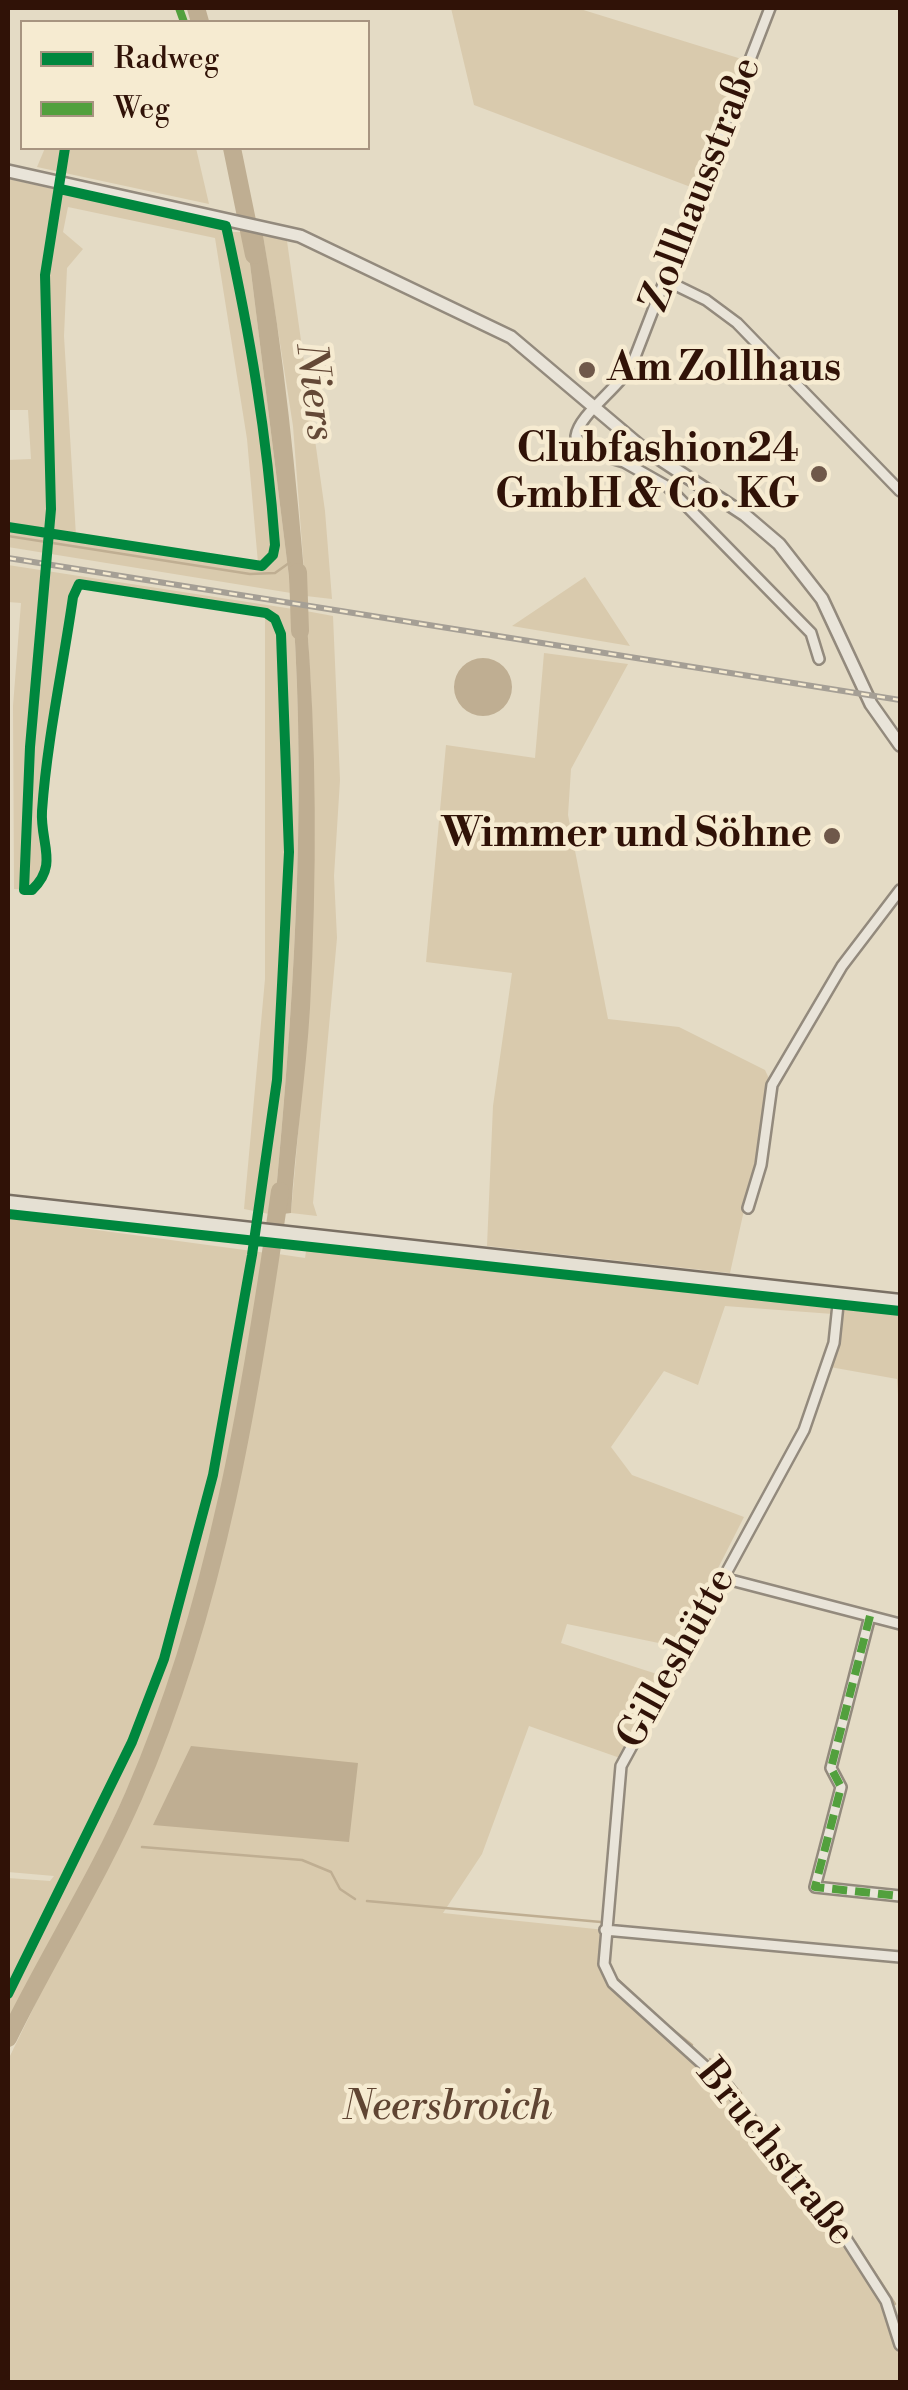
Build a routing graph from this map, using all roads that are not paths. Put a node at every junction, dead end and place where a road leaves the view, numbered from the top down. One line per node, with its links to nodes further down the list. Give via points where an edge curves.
1 (770, 8): 3 (street, Zollhausstraße)
2 (8, 171): 4 (street, via 315,242 501,331)
3 (667, 280): 4 (street, Zollhausstraße, via 628,372); 5 (street, via 737,323)
4 (597, 408): 6 (street, Zollhausstraße, via 576,430 582,449 637,468 677,494 810,633); 7 (street, via 655,457 751,519 791,556 822,599)
5 (900, 491)
6 (819, 659)
7 (900, 745)
8 (900, 890): 10 (street, via 842,966 772,1085)
9 (8, 1203): 11 (main road)
10 (748, 1208)
11 (839, 1295): 12 (main road); 13 (street, Gilleshütte, via 834,1343 807,1423)
12 (900, 1302)
13 (723, 1578): 14 (street); 17 (street, Gilleshütte, via 620,1766)
14 (870, 1616): 15 (street); 16 (street, via 831,1768 842,1787 815,1887)
15 (900, 1624)
16 (900, 1896)
17 (606, 1930): 18 (street); 19 (street, Bruchstraße, via 605,1974 729,2088 805,2198 855,2253 886,2301)
18 (900, 1957)
19 (900, 2344)

